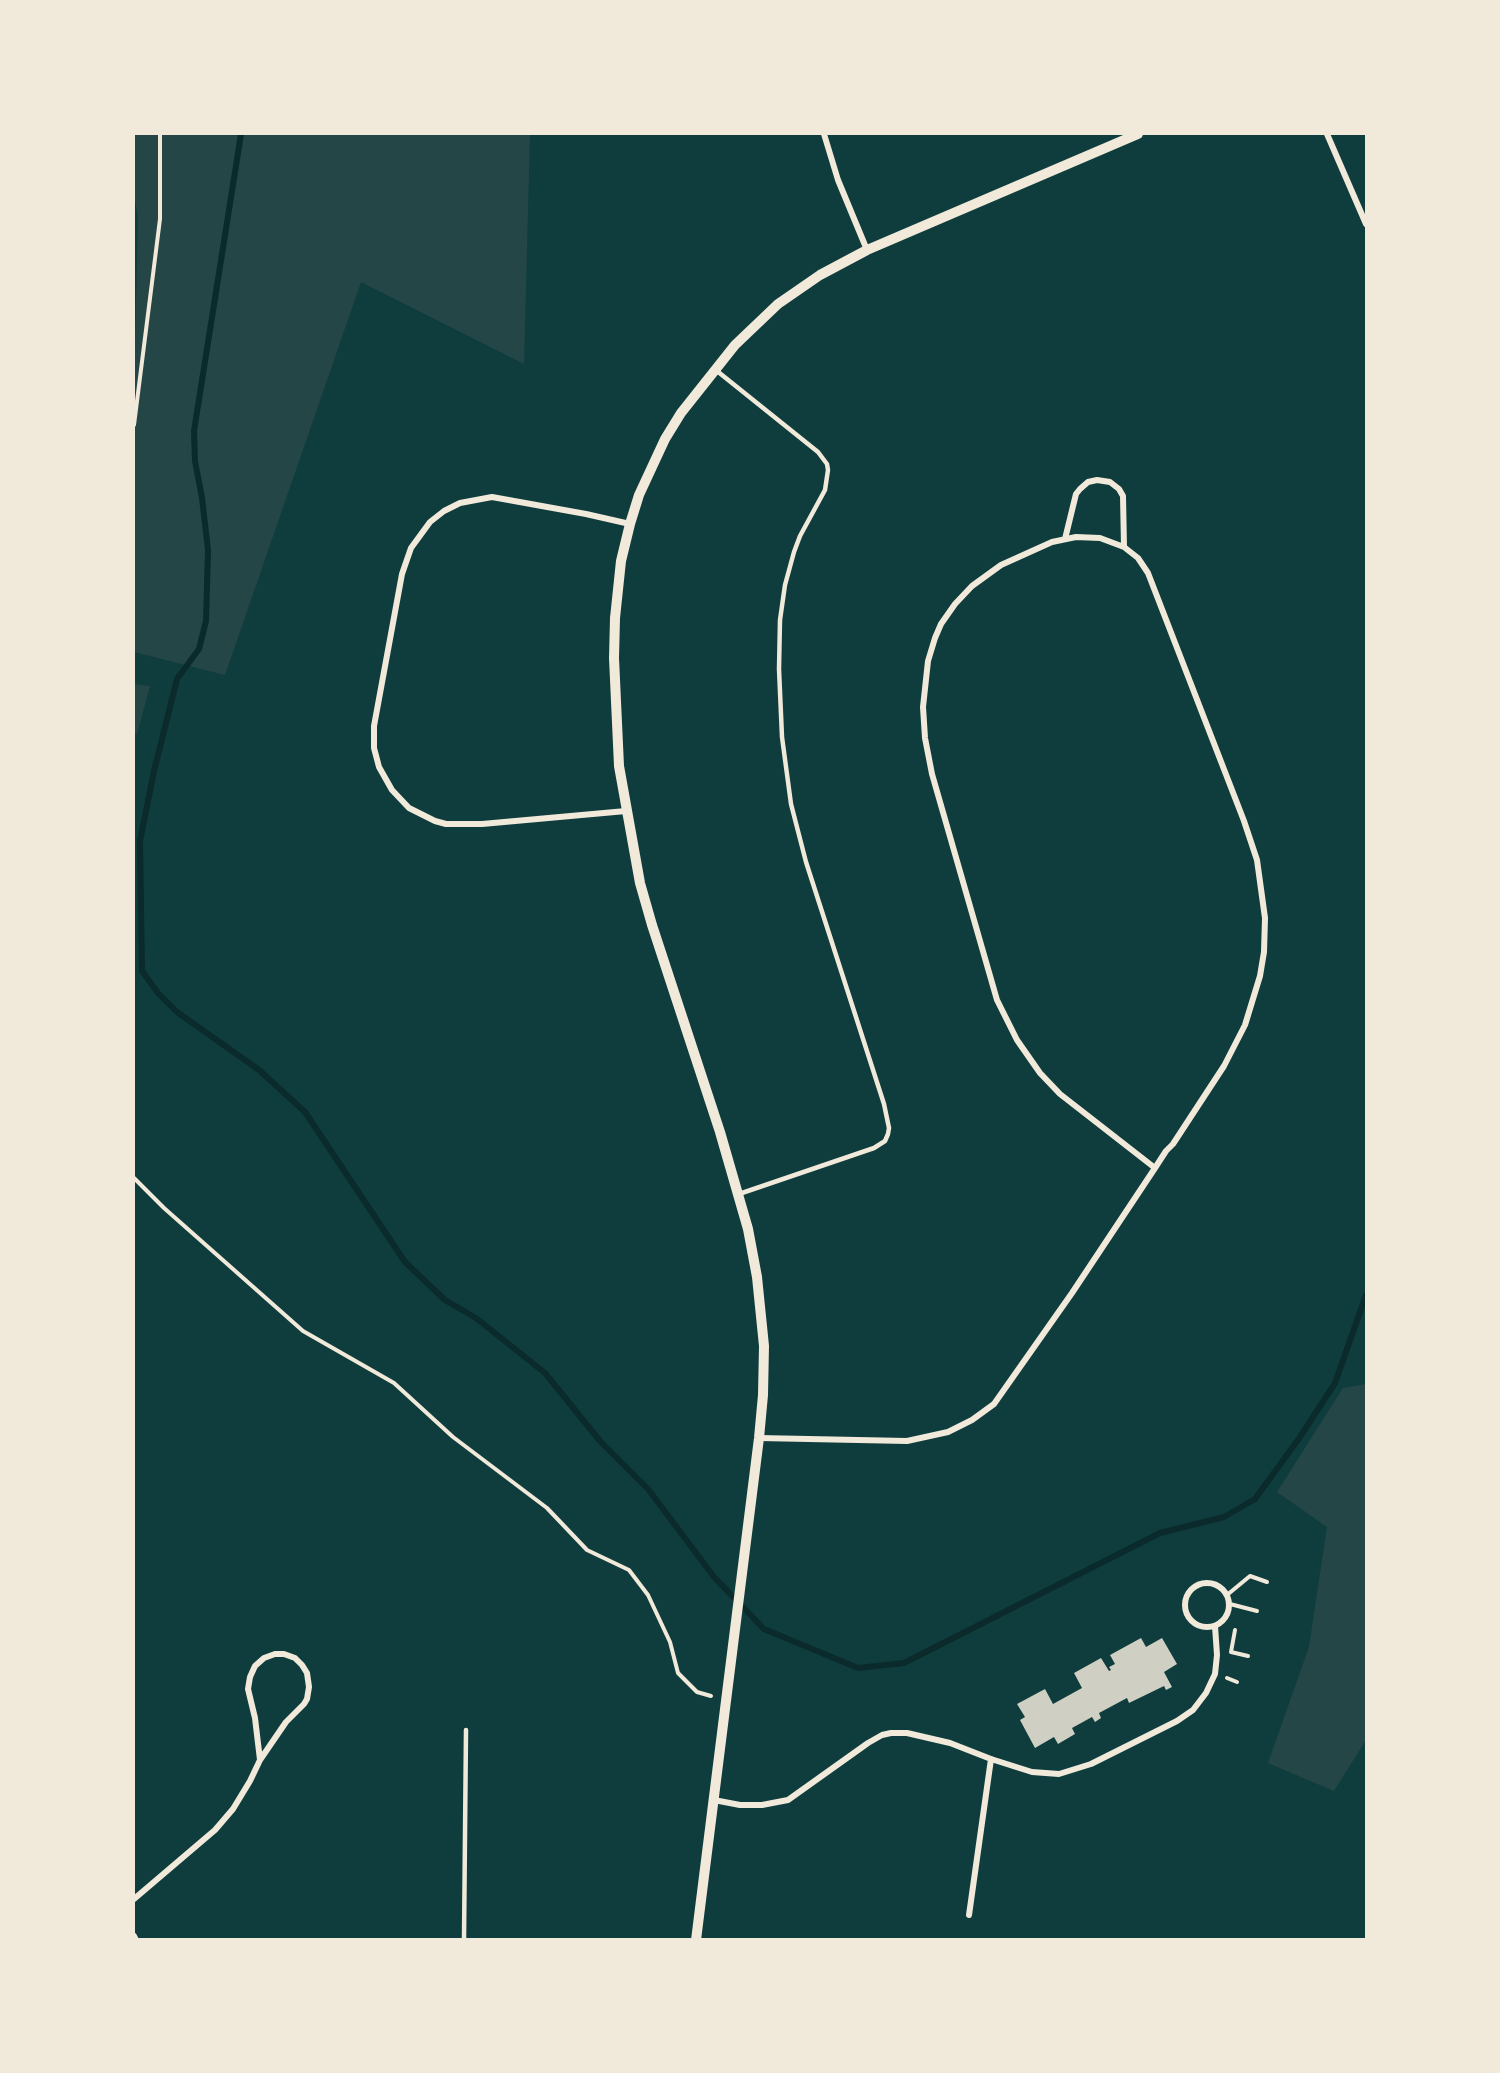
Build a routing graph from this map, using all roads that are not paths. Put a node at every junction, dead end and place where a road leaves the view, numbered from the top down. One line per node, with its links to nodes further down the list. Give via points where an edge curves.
1 (824, 134): 5 (street)
2 (1138, 134): 5 (street)
3 (1327, 134): 4 (street)
4 (1366, 224)
5 (867, 250): 6 (street, via 820,275 778,304)
6 (714, 369): 7 (street, via 666,439 639,495); 12 (lane, via 818,452 828,470 825,490 797,544 785,585 780,620 782,737 791,804 806,862 889,1128 885,1141 874,1148)
7 (630, 524): 10 (street, via 621,561 614,658 619,766); 10 (street, via 492,497 460,503 430,522 411,548 402,574 374,726 379,767 392,790 410,808 435,821 482,824)
8 (1065, 539): 9 (street, via 1100,538); 9 (street, via 1076,494 1096,480 1110,482 1123,496); 11 (street, via 1000,565 955,604 938,631 928,661 923,707 925,738 997,1000 1017,1040 1060,1094)
9 (1124, 547): 11 (street, via 1148,573 1244,821 1257,860 1265,918 1260,976 1245,1025 1224,1066)
10 (626, 811): 12 (street, via 652,925)
11 (1155, 1168): 13 (street, via 1009,1383 993,1404 972,1420 948,1432 907,1441)
12 (738, 1195): 13 (street, via 757,1277 764,1346)
13 (759, 1438): 18 (street)
14 (1215, 1626): 14 (street, via 1194,1623 1186,1611 1190,1591 1203,1583 1217,1585 1230,1604 1226,1618); 16 (street, via 1215,1674 1193,1710 1177,1721 1091,1764 1059,1774 1032,1772)
15 (466, 1731): 21 (lane)
16 (991, 1759): 18 (street, via 941,1741 891,1733 868,1743 788,1800 740,1805); 20 (street)
17 (260, 1760): 17 (street, via 307,1699 307,1673 295,1658 284,1654 264,1658 250,1677 248,1689); 19 (street, via 233,1809 214,1830)
18 (714, 1800): 22 (street)
19 (134, 1899)
20 (969, 1915)
21 (464, 1940)
22 (696, 1940)

